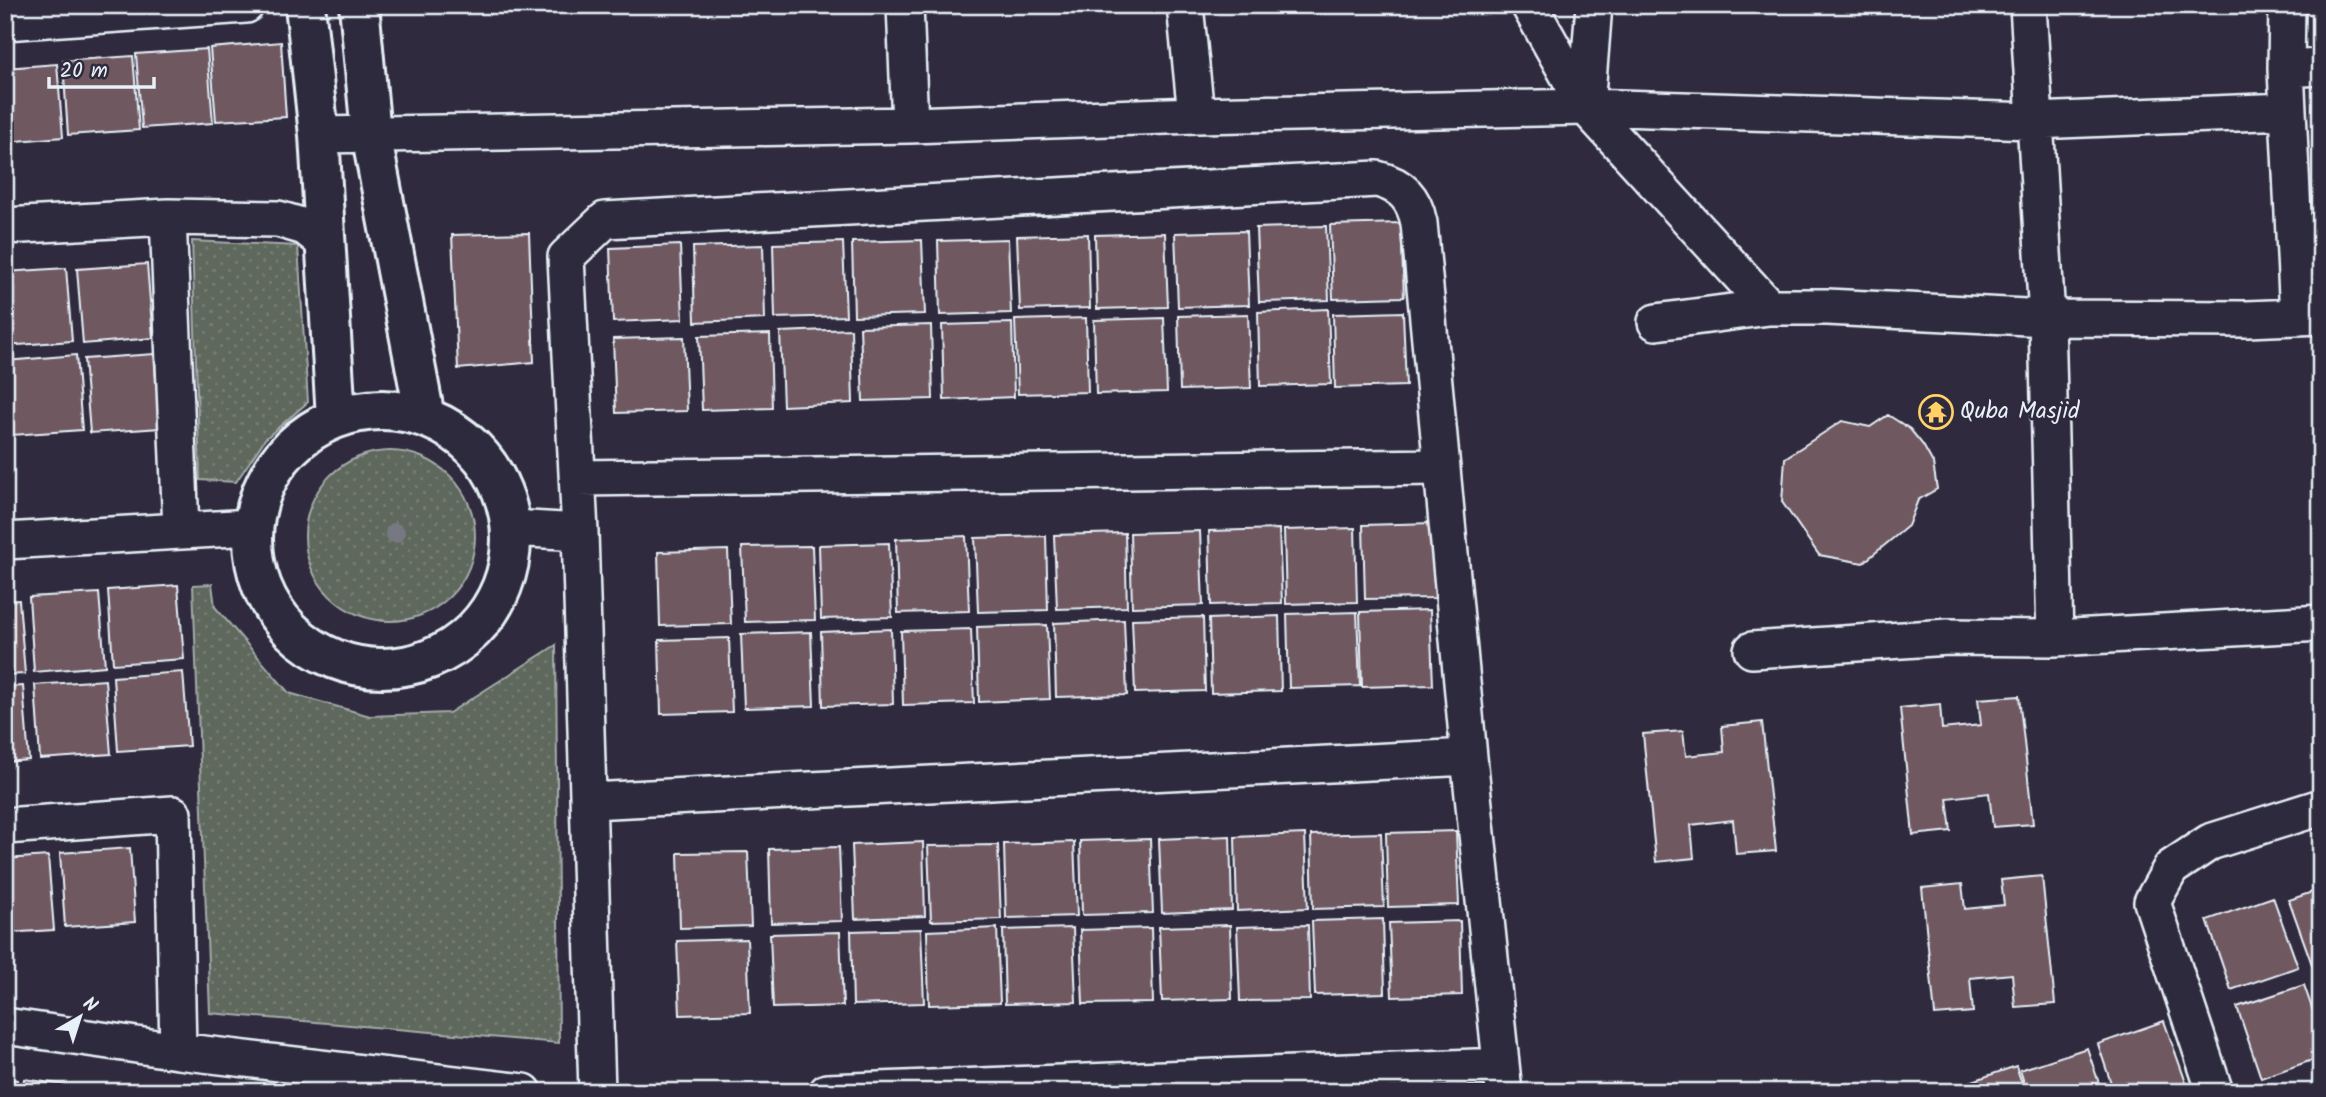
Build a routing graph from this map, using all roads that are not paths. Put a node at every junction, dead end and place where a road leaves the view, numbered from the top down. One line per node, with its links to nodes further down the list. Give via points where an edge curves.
1 (246, 5): 10 (street)
2 (305, 5): 19 (street)
3 (359, 5): 18 (street)
4 (905, 5): 17 (street)
5 (1185, 5): 15 (street)
6 (1529, 5): 13 (street)
7 (1594, 5): 13 (street)
8 (2028, 5): 16 (street)
9 (2287, 5): 12 (street)
10 (5, 22)
11 (2321, 67): 12 (street)
12 (2286, 69): 14 (street)
13 (1586, 107): 15 (street); 16 (street); 23 (street)
14 (2288, 111): 16 (street); 24 (street)
15 (1196, 116): 17 (street)
16 (2034, 121): 25 (street)
17 (910, 125): 18 (street)
18 (371, 134): 19 (street); 27 (street)
19 (319, 135): 22 (street)
20 (168, 216): 21 (street); 22 (street, via 278,219 305,227); 33 (street)
21 (5, 226)
22 (326, 244): 28 (street)
23 (1769, 307): 25 (street); 26 (street)
24 (2309, 317): 25 (street)
25 (2047, 318): 37 (street)
26 (1656, 322)
27 (425, 417): 28 (street, via 396,410); 32 (street, via 457,434 484,460 503,492)
28 (336, 418): 31 (street, via 304,435 279,460 261,491)
29 (1442, 467): 30 (street); 30 (street, via 1416,206 1394,183 1377,179 605,220 566,257); 39 (street)
30 (578, 478): 34 (street)
31 (252, 527): 32 (street, via 256,570 272,610 302,641 339,662 382,670 424,663 462,642 491,610 504,581); 33 (street)
32 (511, 528): 34 (street)
33 (181, 530): 35 (street)
34 (580, 532): 40 (street)
35 (5, 541)
36 (2321, 624): 37 (street)
37 (2055, 638): 38 (street, via 1948,637)
38 (1752, 650)
39 (1469, 757): 40 (street); 45 (street)
40 (590, 801): 47 (street)
41 (2321, 807): 49 (street, via 2210,842 2171,868 2152,902)
42 (5, 826): 44 (street, via 173,814)
43 (5, 1027): 44 (street)
44 (178, 1051): 46 (street)
45 (1502, 1079): 48 (street)
46 (524, 1092)
47 (597, 1092)
48 (827, 1092)
49 (2216, 1092)

